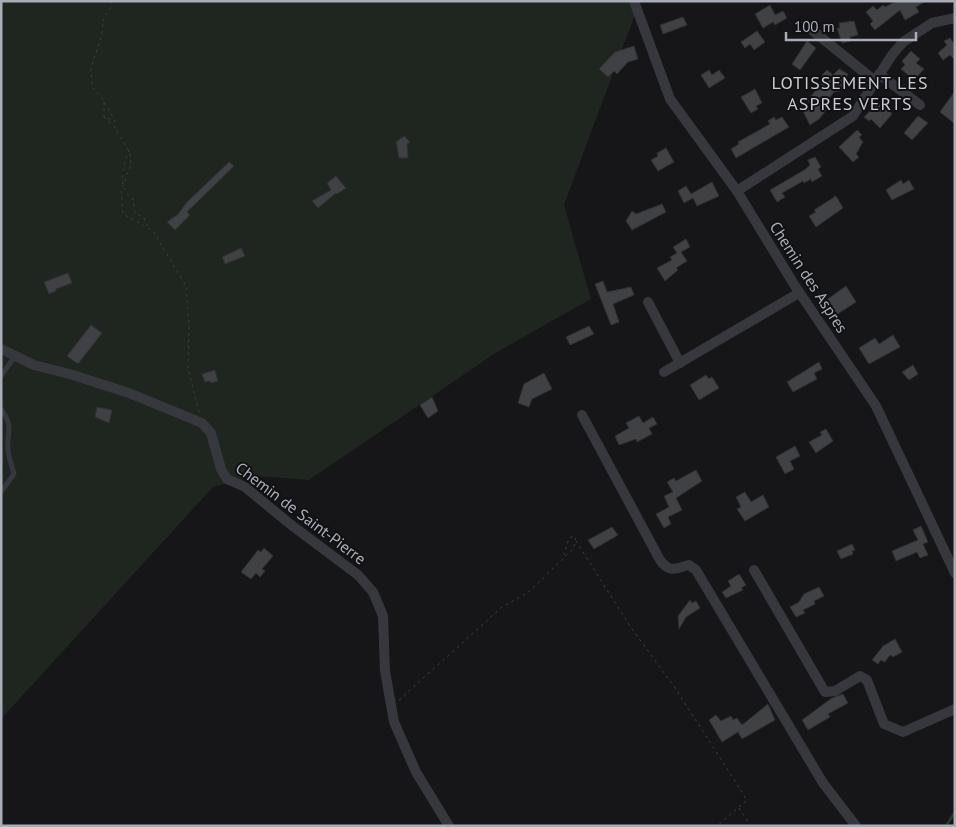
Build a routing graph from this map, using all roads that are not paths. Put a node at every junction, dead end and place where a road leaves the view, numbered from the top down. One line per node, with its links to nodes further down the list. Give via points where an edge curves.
1 (634, 1): 6 (street, Chemin des Aspres, via 670,99)
2 (955, 18): 4 (street, via 932,24 903,42)
3 (812, 30): 4 (street)
4 (877, 78): 5 (street); 6 (street, via 853,116)
5 (920, 105)
6 (736, 191): 7 (street, Chemin des Aspres)
7 (800, 293): 11 (street); 18 (street, Chemin des Aspres, via 876,406)
8 (648, 302): 11 (street)
9 (1, 349): 10 (street)
10 (15, 356): 13 (lane); 20 (street, Chemin de Saint-Pierre, via 34,365 129,393 202,423 211,433 227,479 245,487 358,575 373,592 383,616 385,671 394,722 416,772)
11 (680, 363): 12 (street)
12 (664, 372)
13 (1, 376)
14 (1, 409): 16 (lane, via 11,430 8,449 14,474)
15 (582, 415): 21 (street, via 660,560 668,569 689,565 696,570 823,783)
16 (1, 492)
17 (754, 570): 19 (street, via 825,692 835,692 860,676 867,680 884,724 902,732)
18 (955, 573)
19 (955, 709)
20 (449, 826)
21 (856, 826)

